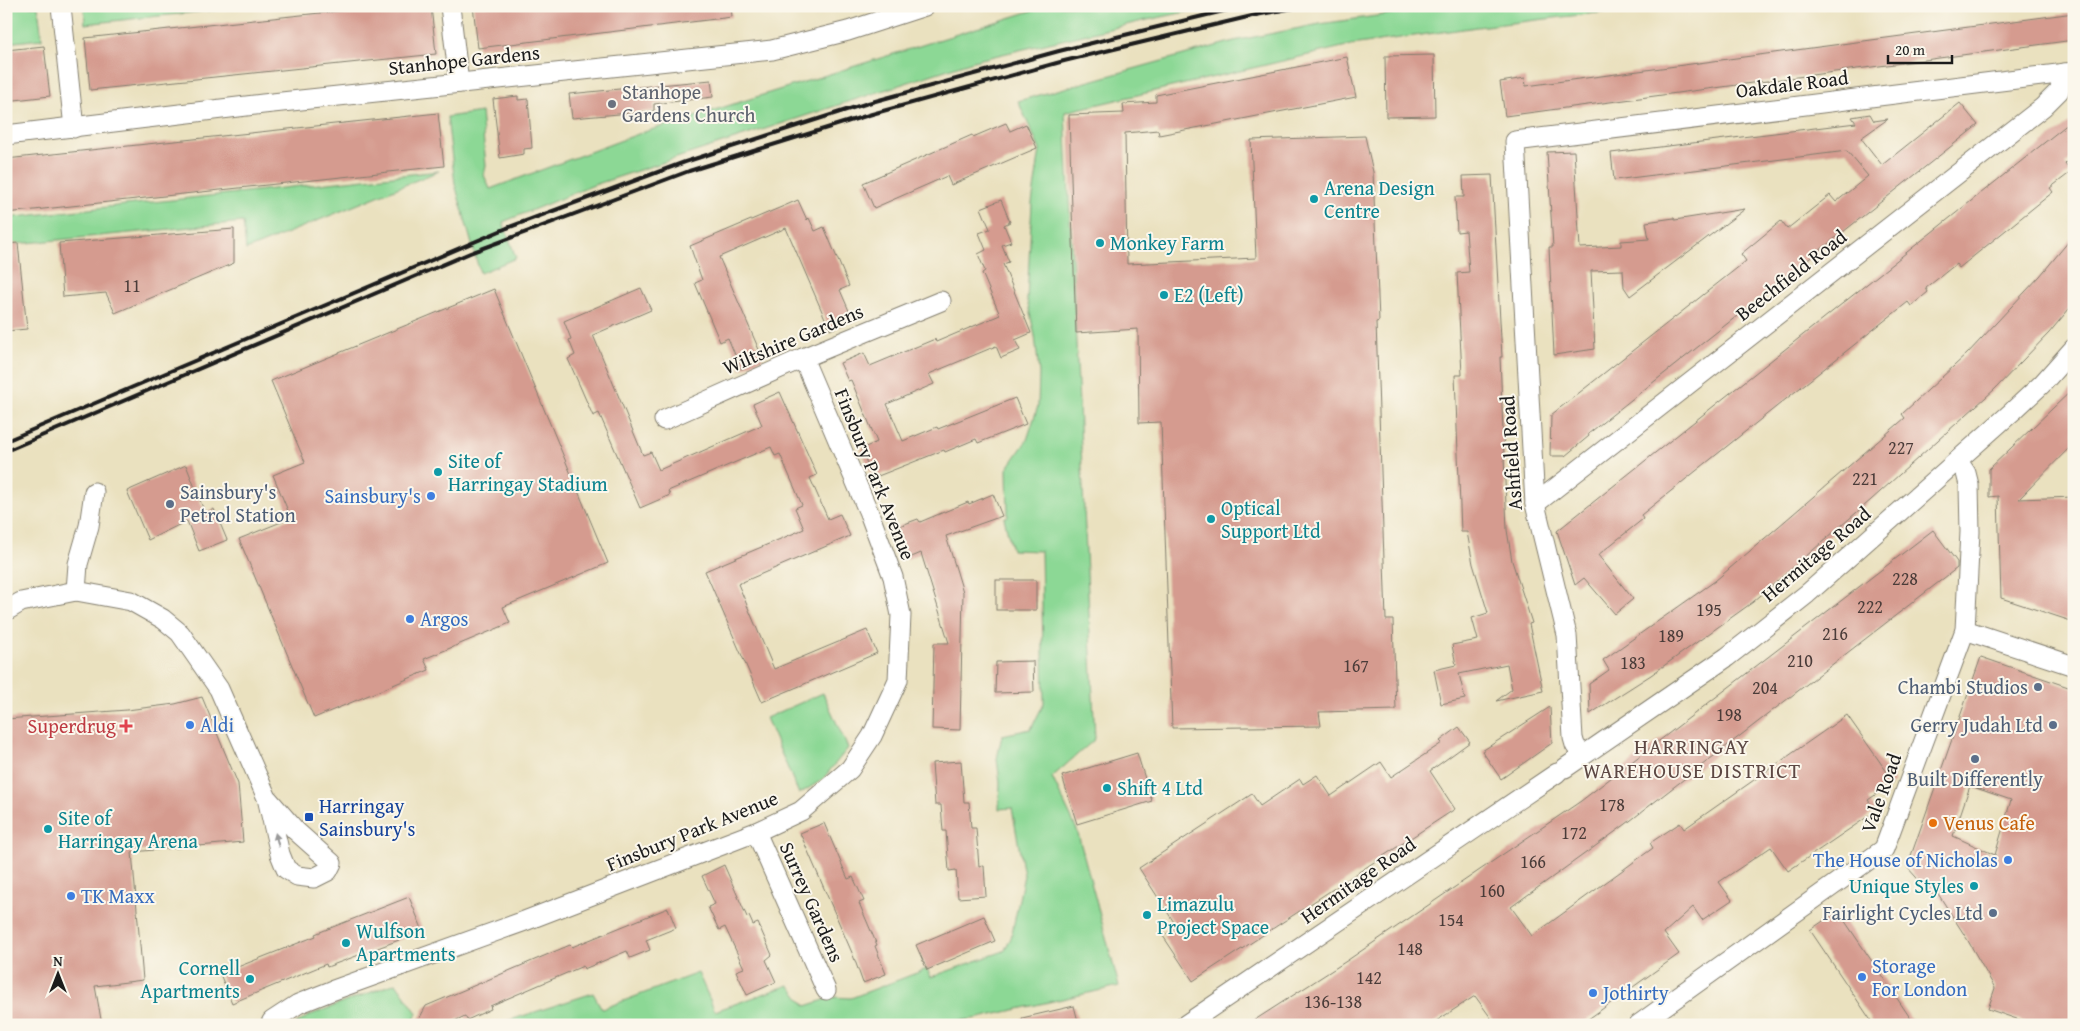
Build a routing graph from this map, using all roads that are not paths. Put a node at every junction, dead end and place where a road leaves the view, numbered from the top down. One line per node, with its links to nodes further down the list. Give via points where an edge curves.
1 (62, 6): 6 (street)
2 (450, 6): 5 (street)
3 (923, 7): 5 (street, Stanhope Gardens, via 810,42 772,50)
4 (2069, 73): 8 (street, Oakdale Road); 15 (street, Beechfield Road, via 2059,92 2043,107)
5 (460, 83): 6 (street, Stanhope Gardens)
6 (74, 128): 7 (street, Stanhope Gardens)
7 (6, 135)
8 (1515, 141): 15 (street, Ashfield Road)
9 (941, 301): 11 (street, Wiltshire Gardens)
10 (2074, 348): 13 (street, Hermitage Road, via 2042,384)
11 (802, 358): 12 (street, Wiltshire Gardens); 22 (street, Finsbury Park Avenue, via 893,577 901,615 898,680 872,736 850,770 801,811)
12 (664, 420)
13 (1958, 460): 18 (street, Vale Road, via 1969,485); 20 (street, Hermitage Road, via 1807,594 1754,636)
14 (94, 492): 16 (street, via 78,564)
15 (1535, 504): 20 (street, Ashfield Road, via 1567,635 1573,738)
16 (76, 591): 17 (street, via 21,602); 21 (street, via 131,601 180,633 219,689)
17 (6, 611)
18 (1965, 630): 19 (street); 26 (street, Vale Road, via 1884,849)
19 (2074, 666)
20 (1582, 755): 25 (street, Hermitage Road)
21 (266, 798)
22 (756, 832): 23 (street, Surrey Gardens); 24 (street, Finsbury Park Avenue, via 298,1004)
23 (826, 990)
24 (270, 1025)
25 (1185, 1025)
26 (1638, 1025)

